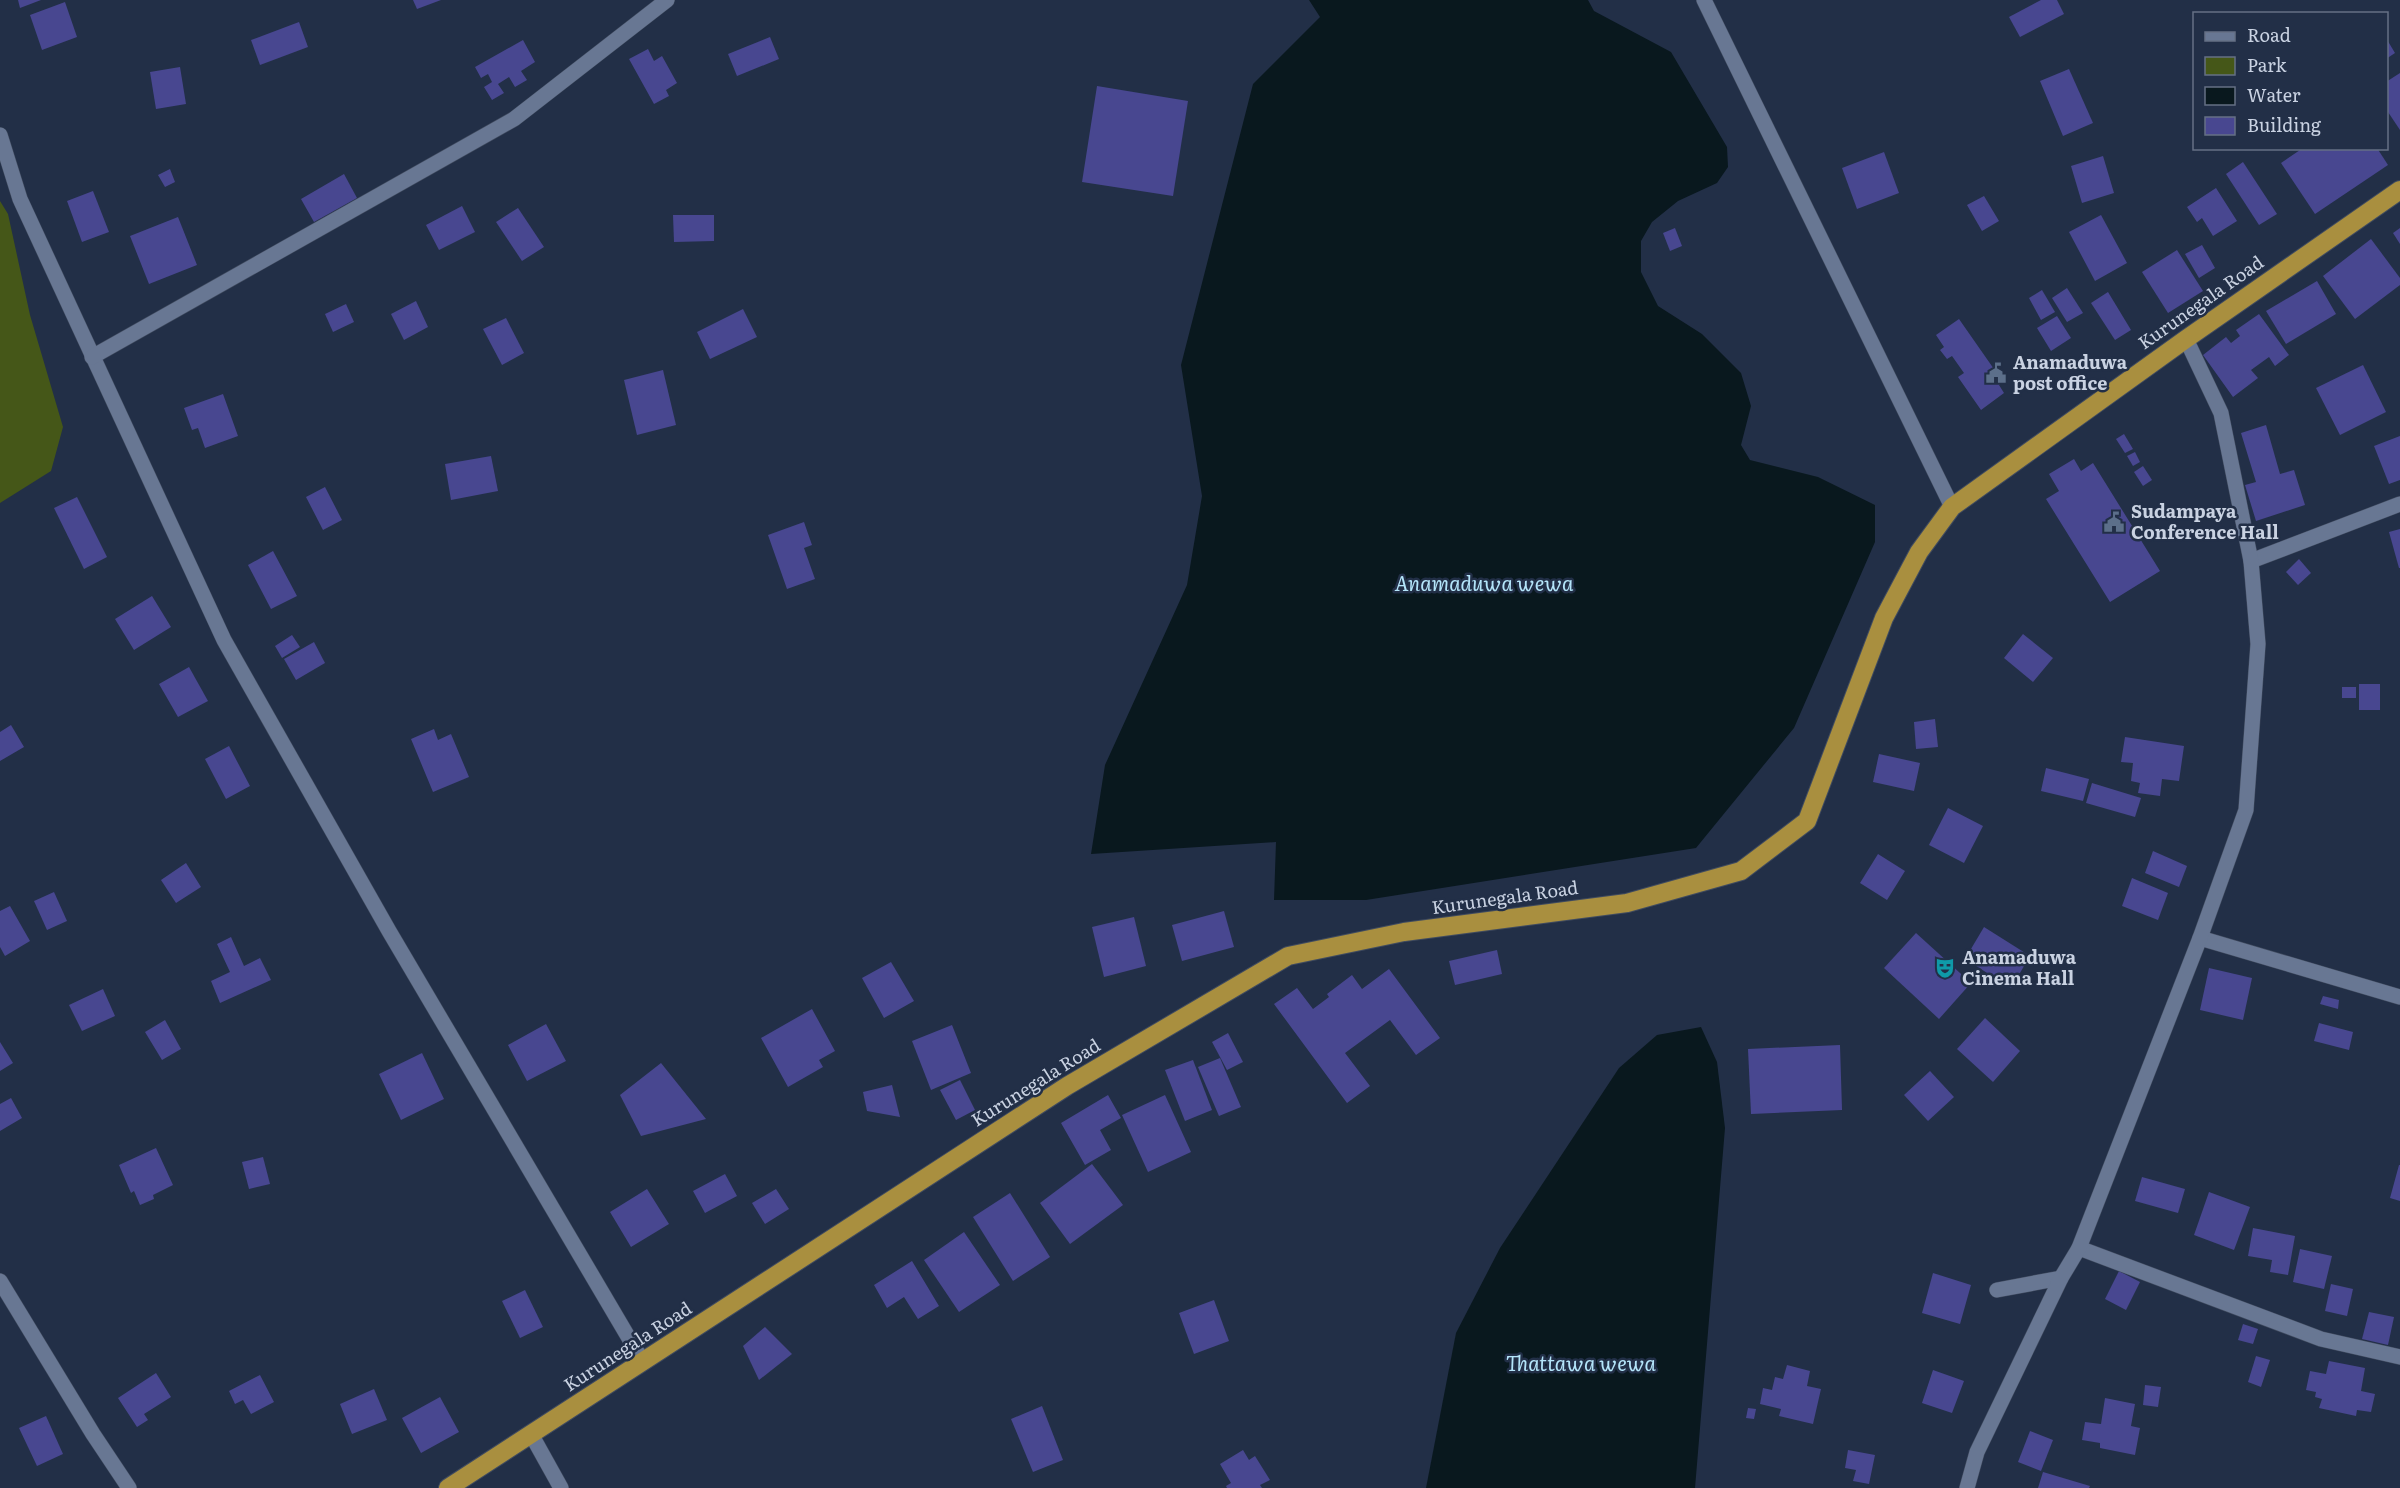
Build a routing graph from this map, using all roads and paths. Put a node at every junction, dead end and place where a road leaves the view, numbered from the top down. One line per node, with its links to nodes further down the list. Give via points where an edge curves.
1 (666, 0): 6 (street, via 514,119)
2 (1704, 0): 8 (street)
3 (0, 135): 6 (street, via 20,199)
4 (2400, 190): 5 (highway, Kurunegala Road)
5 (2186, 339): 8 (highway, Kurunegala Road); 9 (street, via 2221,413)
6 (92, 357): 17 (street, via 224,640 389,931)
7 (2400, 504): 9 (street)
8 (1952, 507): 17 (highway, Kurunegala Road, via 1919,552 1884,618 1807,821 1742,871 1627,903 1404,932 1288,956 1067,1086)
9 (2251, 561): 10 (street, via 2258,644 2246,810)
10 (2200, 938): 11 (street); 12 (street)
11 (2400, 997)
12 (2079, 1248): 13 (street); 16 (street, via 2321,1339)
13 (2061, 1278): 15 (street); 22 (street, via 1977,1452)
14 (0, 1281): 19 (street)
15 (1997, 1290)
16 (2400, 1357)
17 (643, 1362): 18 (highway, Kurunegala Road)
18 (531, 1434): 20 (highway, Kurunegala Road); 21 (street)
19 (129, 1488)
20 (448, 1488)
21 (561, 1488)
22 (1967, 1488)

